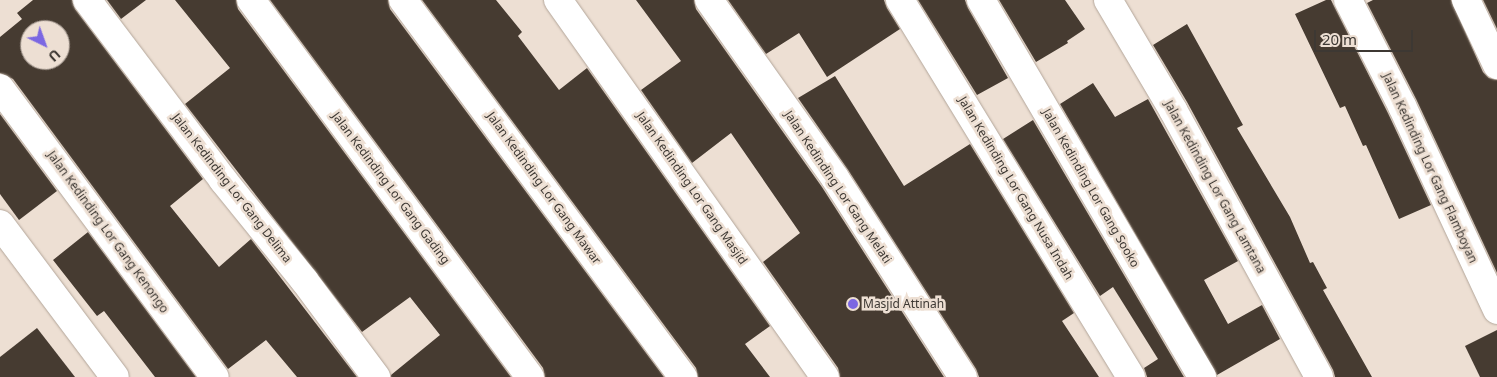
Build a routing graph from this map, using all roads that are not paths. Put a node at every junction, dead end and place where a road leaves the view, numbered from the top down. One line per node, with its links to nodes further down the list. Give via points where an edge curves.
1 (87, 0): 17 (street, Jalan Kedinding Lor Gang Delima)
2 (251, 0): 18 (street, Jalan Kedinding Lor Gang Gading)
3 (403, 0): 19 (street, Jalan Kedinding Lor Gang Mawar)
4 (558, 0): 20 (street, Jalan Kedinding Lor Gang Masjid)
5 (709, 0): 21 (street, Jalan Kedinding Lor Gang Melati, via 835,178)
6 (900, 0): 22 (street, Jalan Kedinding Lor Gang Nusa Indah)
7 (981, 0): 23 (street, Jalan Kedinding Lor Gang Sooko)
8 (1108, 0): 24 (street, Jalan Kedinding Lor Gang Lamtana, via 1173,110)
9 (1348, 0): 14 (street, Jalan Kedinding Lor Gang Flamboyan, via 1402,106)
10 (1466, 0): 11 (street)
11 (1497, 65)
12 (0, 88): 16 (street, Jalan Kedinding Lor Gang Kenongo)
13 (0, 224): 15 (street)
14 (1497, 310)
15 (115, 377)
16 (215, 377)
17 (376, 377)
18 (530, 377)
19 (683, 377)
20 (825, 377)
21 (963, 377)
22 (1131, 377)
23 (1202, 377)
24 (1319, 377)

